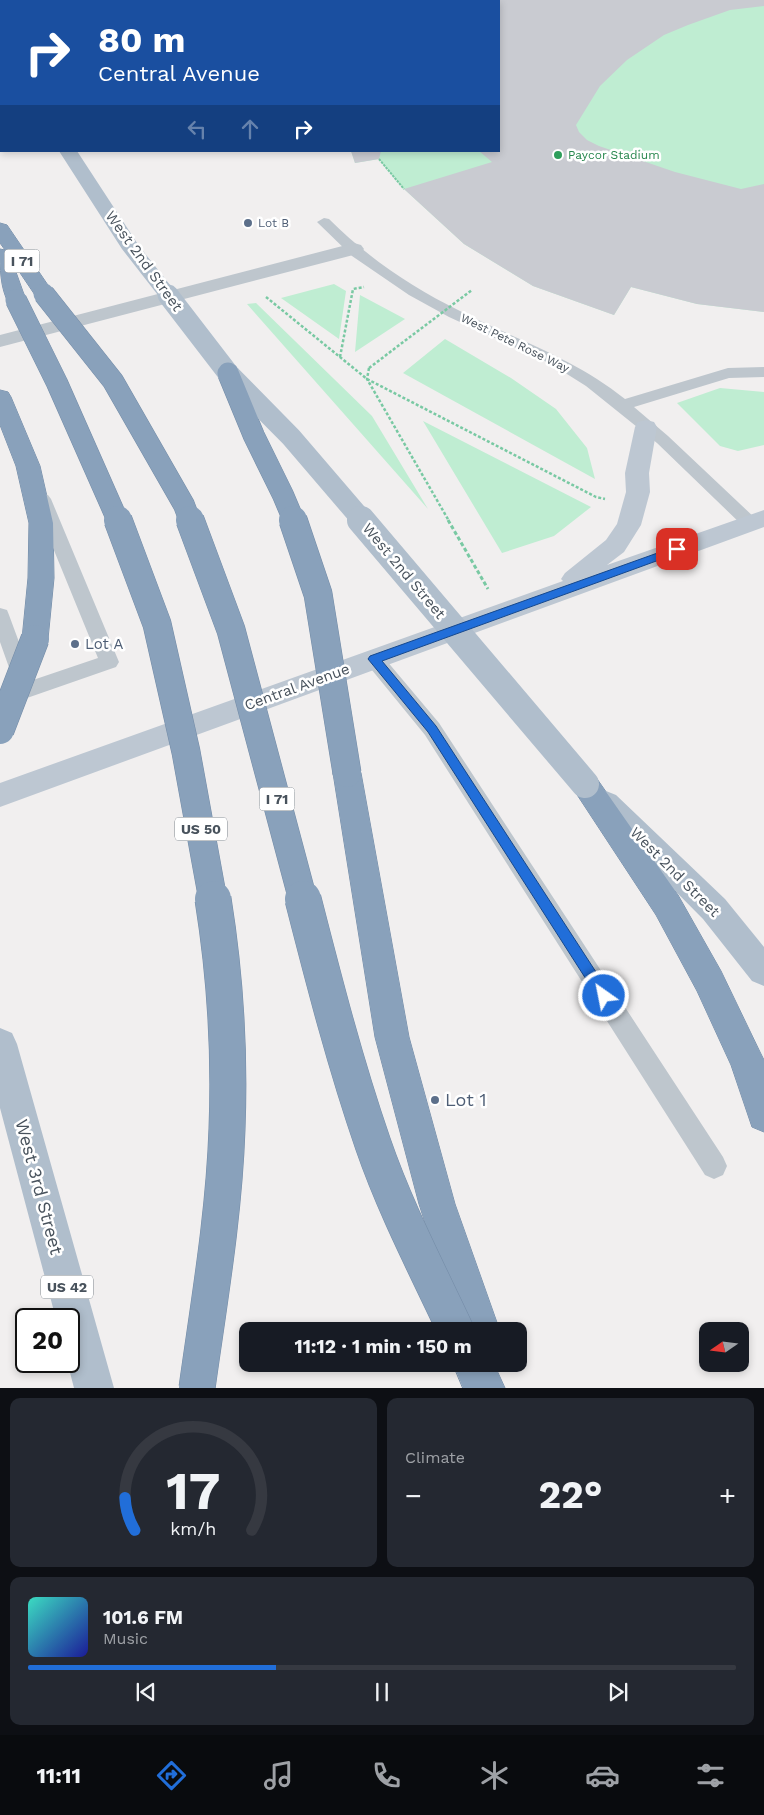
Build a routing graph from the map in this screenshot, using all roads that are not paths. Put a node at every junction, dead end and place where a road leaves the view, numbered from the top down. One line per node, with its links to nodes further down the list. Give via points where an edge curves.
1 (69, 152): 9 (main road, West 2nd Street, bridge, via 132,249)
2 (324, 222): 4 (lane, West Pete Rose Way)
3 (0, 229): 6 (highway, I 71)
4 (354, 250): 7 (street); 11 (lane, West Pete Rose Way, via 394,279 473,323 563,365)
5 (0, 255): 6 (highway, US 50)
6 (30, 297): 24 (highway, I 71, bridge, via 113,381 184,505 231,630 338,1036 373,1145 408,1230); 29 (highway, US 50, bridge, via 58,383 108,494 157,624 186,752 217,926 226,1026 226,1129 217,1250)
7 (0, 341)
8 (764, 372): 11 (lane, via 728,373)
9 (228, 373): 18 (main road, West 2nd Street, bridge, via 291,437); 25 (highway, bridge, via 283,495 318,594 392,1037 438,1204)
10 (0, 396): 15 (lane, via 109,662 27,690); 17 (highway, bridge, via 28,466 41,524 35,640)
11 (620, 406): 12 (lane, West Pete Rose Way)
12 (646, 426): 13 (lane, West Pete Rose Way); 14 (main road, via 637,473 638,492 629,525 615,546)
13 (759, 526): 14 (main road, Central Avenue)
14 (550, 597): 16 (main road, Central Avenue)
15 (0, 615)
16 (374, 659): 19 (main road, Central Avenue); 23 (lane, via 432,729)
17 (0, 730)
18 (586, 784): 20 (main road, West 2nd Street, via 714,909); 22 (highway, via 666,905 710,981 748,1063)
19 (0, 795)
20 (764, 971)
21 (0, 1044): 28 (main road, West 3rd Street / US 42)
22 (764, 1115)
23 (714, 1166)
24 (452, 1322)
25 (477, 1322)
26 (477, 1372): 30 (highway)
27 (496, 1372): 31 (highway)
28 (94, 1388)
29 (197, 1388)
30 (485, 1388)
31 (502, 1388)

